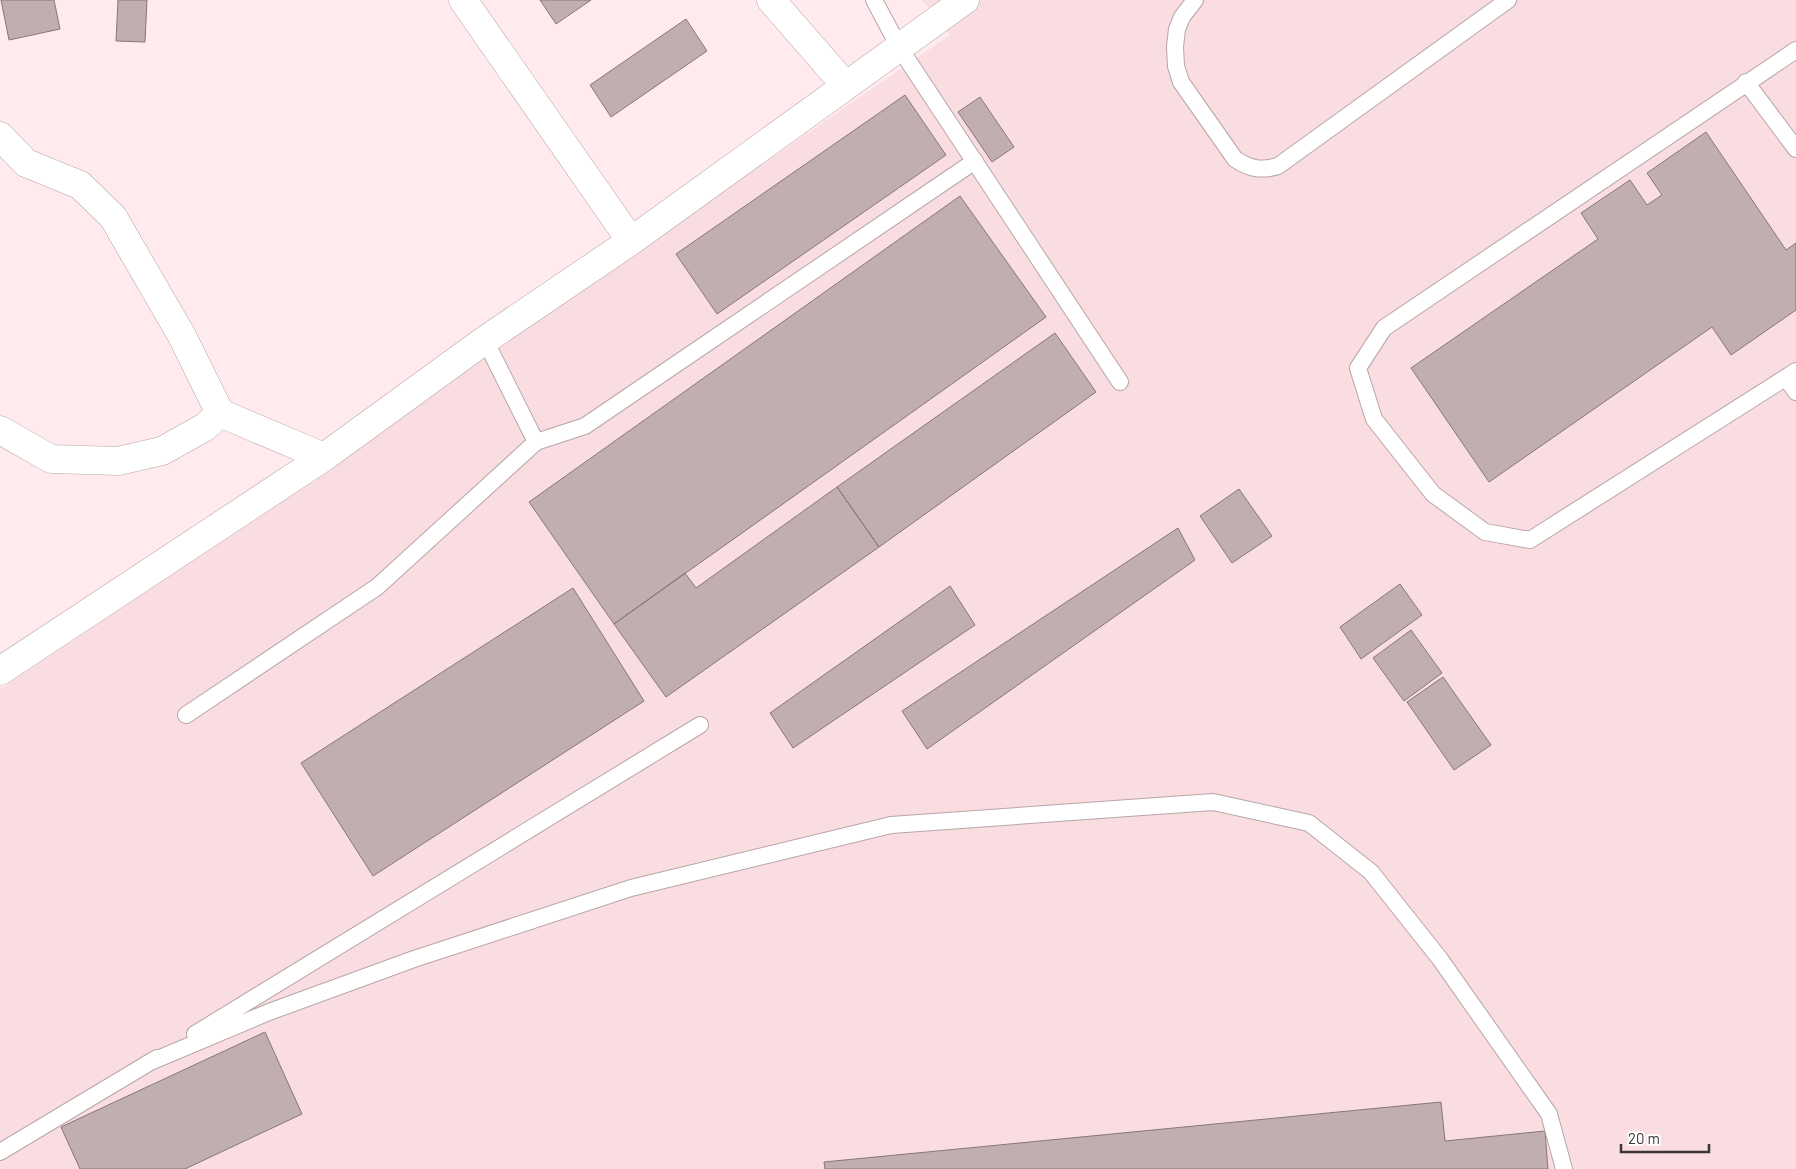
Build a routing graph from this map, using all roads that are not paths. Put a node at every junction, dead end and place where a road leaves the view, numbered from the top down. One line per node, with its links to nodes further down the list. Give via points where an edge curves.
1 (463, 0): 14 (street)
2 (771, 0): 10 (street)
3 (874, 0): 7 (lane)
4 (965, 0): 7 (street)
5 (1195, 0): 6 (lane, via 1176,29 1174,47 1181,82 1235,159 1246,167 1263,170 1278,166)
6 (1508, 0)
7 (899, 46): 10 (street); 13 (lane)
8 (1796, 50): 9 (lane)
9 (1746, 82): 12 (lane); 16 (lane, via 1384,328 1358,368 1374,419 1433,494 1485,532 1530,540)
10 (846, 86): 14 (street)
11 (0, 136): 19 (street, via 26,163 80,185 113,218 182,336)
12 (1796, 149)
13 (974, 161): 17 (lane); 21 (lane, via 585,426)
14 (631, 241): 15 (street)
15 (485, 340): 21 (lane); 22 (street)
16 (1791, 375): 18 (lane)
17 (1120, 382)
18 (1796, 392)
19 (220, 413): 20 (street, via 205,427 162,452 118,461 51,459); 22 (street)
20 (0, 430)
21 (536, 442): 24 (lane, via 377,587)
22 (324, 457): 23 (street)
23 (0, 671)
24 (186, 715)
25 (700, 724): 26 (lane)
26 (148, 1063): 27 (lane); 28 (lane, via 269,1012 414,958 631,888 891,824 1213,802 1309,823 1371,872 1440,959 1549,1114)
27 (0, 1152)
28 (1564, 1169)

